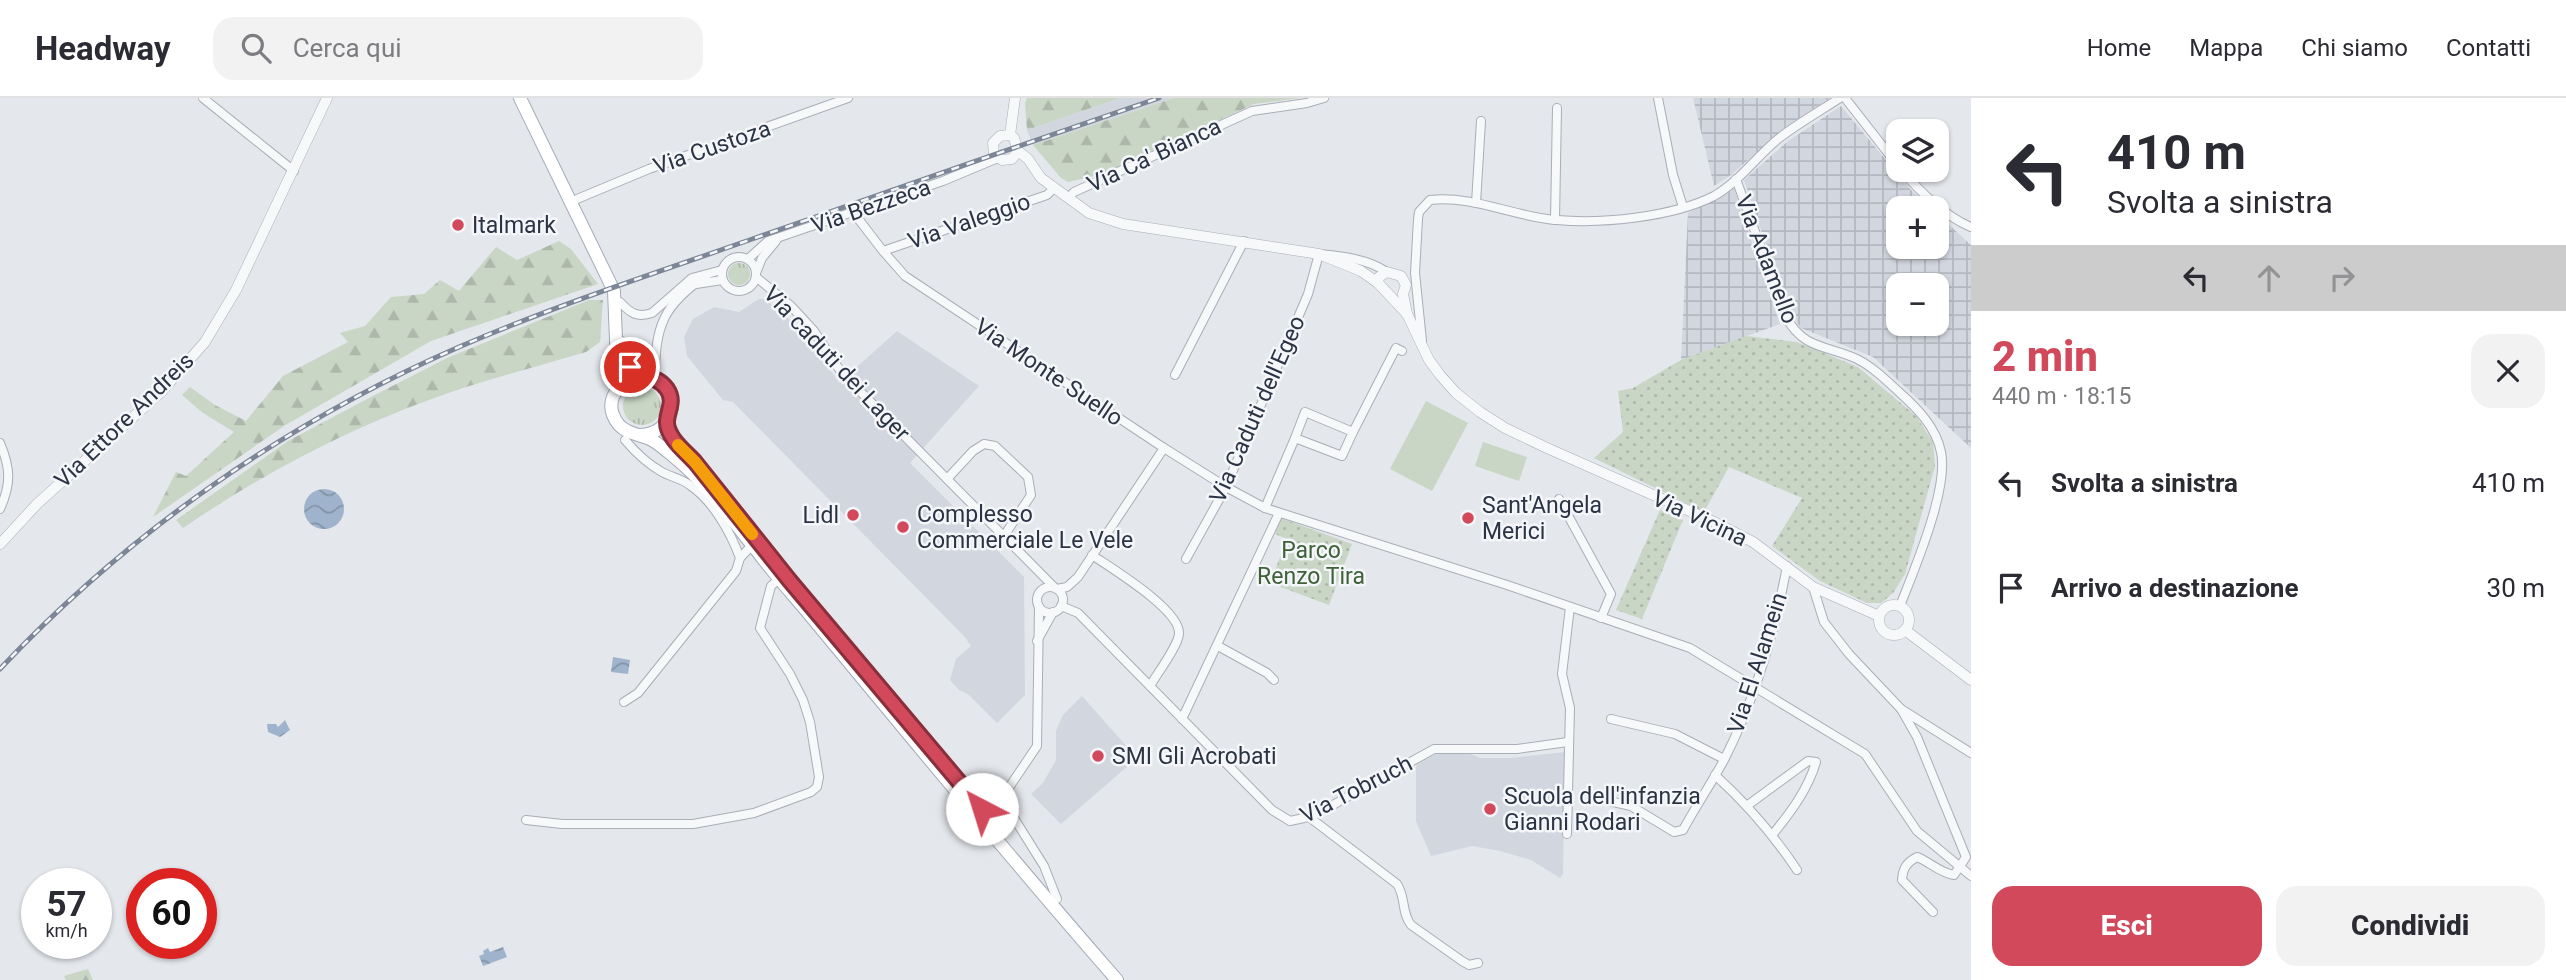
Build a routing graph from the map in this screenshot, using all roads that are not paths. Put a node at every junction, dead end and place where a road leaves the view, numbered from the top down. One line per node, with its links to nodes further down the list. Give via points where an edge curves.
1 (203, 98): 16 (street)
2 (327, 98): 16 (street, Via Ettore Andreis)
3 (520, 98): 51 (main road, via 614,291)
4 (528, 98): 21 (main road)
5 (848, 98): 21 (street, Via Custoza, via 649,169)
6 (1015, 98): 12 (street)
7 (1324, 98): 20 (street, Via Ca' Bianca, via 1252,111)
8 (1658, 98): 23 (street)
9 (1843, 98): 14 (street); 17 (street, via 1779,138)
10 (1557, 108): 25 (street)
11 (1481, 121): 22 (street)
12 (1010, 135): 13 (street); 15 (street, via 1000,135 993,143)
13 (1018, 151): 15 (street, via 1012,159); 19 (street)
14 (1886, 151)
15 (998, 158): 24 (street, Via Bezzeca)
16 (294, 171): 66 (street, Via Ettore Andreis, via 205,342 162,391 37,504)
17 (1737, 179): 23 (street, via 1716,195); 78 (street, Via Adamello, via 1795,333 1876,371 1923,414 1935,433 1942,452 1942,472)
18 (1912, 182): 26 (street)
19 (1054, 188): 20 (street); 29 (street, Via Valeggio, via 1047,195)
20 (1068, 198): 28 (street, via 1089,213 1123,224)
21 (577, 200): 44 (main road, via 611,271)
22 (1476, 203): 25 (street); 35 (street, via 1430,200 1419,212)
23 (1684, 207): 25 (street, via 1612,221)
24 (853, 212): 27 (street, Via Bezzeca); 29 (street, Via Monte Suello)
25 (1555, 220)
26 (1971, 227)
27 (778, 239): 31 (street, Via Bezzeca); 37 (street, via 768,248)
28 (1244, 241): 30 (street); 48 (street)
29 (883, 251): 58 (street, Via Monte Suello, via 905,276)
30 (1319, 254): 33 (street); 34 (street, via 1345,256); 60 (street, Via Caduti dell'Egeo, via 1308,294)
31 (748, 259): 32 (street, Via Bezzeca, via 732,258); 37 (street)
32 (722, 270): 36 (street, Via Bezzeca); 38 (street)
33 (1361, 271): 34 (street); 40 (street)
34 (1385, 273): 39 (street); 40 (street)
35 (1415, 274): 39 (street); 46 (street)
36 (707, 275): 41 (street, Via Bezzeca); 44 (street, Via Bezzeca, via 691,278 646,315 637,316)
37 (756, 275): 38 (street, via 743,291 732,290); 59 (street, Via caduti dei Lager, via 791,306 841,372)
38 (722, 281): 41 (street)
39 (1404, 281): 42 (street)
40 (1378, 283): 43 (street)
41 (693, 285): 50 (street, Via Bezzeca, via 672,303 663,319)
42 (1403, 294): 43 (street); 45 (street, Via Vicina)
43 (1390, 296): 45 (street, Via Vicina)
44 (620, 302): 49 (main road, via 622,350)
45 (1407, 314): 46 (street, Via Vicina)
46 (1422, 344): 71 (street, Via Vicina, via 1456,393 1505,428 1712,521)
47 (1402, 351): 53 (street, via 1396,348)
48 (1175, 375)
49 (639, 376): 50 (main road); 51 (main road)
50 (655, 379): 52 (main road, via 669,394)
51 (618, 388): 54 (main road, via 612,405 615,418)
52 (667, 421): 54 (main road, via 651,434); 108 (main road, via 677,444)
53 (1353, 432): 55 (street, via 1342,456); 55 (street, via 1305,412)
54 (638, 435): 67 (main road, via 660,445 701,480)
55 (1295, 438): 62 (street)
56 (625, 440): 69 (street, via 639,457 701,495 726,528)
57 (0, 443): 63 (street, via 9,490)
58 (1164, 449): 60 (street, Via Monte Suello); 68 (street)
59 (947, 479): 65 (street, Via caduti dei Lager); 65 (street, via 984,444 995,446 1028,477 1031,495)
60 (1226, 487): 62 (street, Via Monte Suello); 70 (street, Via Caduti dell'Egeo)
61 (1559, 499): 83 (street, via 1611,594)
62 (1265, 508): 64 (street, Via Monte Suello)
63 (0, 509)
64 (1279, 513): 80 (street, Via Monte Suello); 86 (street)
65 (1004, 536): 72 (street, Via caduti dei Lager)
66 (0, 544)
67 (752, 545): 69 (street); 73 (main road)
68 (1092, 555): 75 (street, via 1067,587); 89 (street, via 1169,612 1179,625 1180,637)
69 (740, 558): 91 (street, via 736,571 638,693)
70 (1186, 559)
71 (1787, 566): 74 (street, Via Vicina); 90 (street, Via El Alamein)
72 (1037, 572): 75 (street, Via caduti dei Lager); 76 (street)
73 (779, 579): 102 (street, via 771,586 760,628 803,700 819,777 817,787 754,813 693,824); 111 (main road)
74 (1813, 587): 82 (street, Via Vicina); 92 (street, via 1824,622)
75 (1055, 588): 76 (street, via 1045,587); 77 (street, via 1063,598)
76 (1038, 593): 79 (street)
77 (1061, 606): 81 (street); 89 (street, via 1078,613)
78 (1900, 606): 82 (street, via 1890,605); 84 (street, via 1909,617)
79 (1039, 607): 81 (street); 85 (street)
80 (1570, 607): 83 (street, Via Monte Suello); 95 (street, via 1562,674 1570,708)
81 (1053, 612): 85 (street)
82 (1880, 616): 84 (street, via 1880,626 1887,633 1897,635)
83 (1601, 618): 90 (street, Via Monte Suello, via 1690,648)
84 (1905, 630): 88 (street)
85 (1037, 641): 108 (street, via 1037,746 1004,802 1044,866)
86 (1218, 646): 87 (street); 93 (street)
87 (1274, 680)
88 (1971, 680)
89 (1150, 687): 93 (street)
90 (1755, 687): 97 (street, Via El Alamein); 105 (street, Via Monte Suello, via 1865,754 1917,831)
91 (624, 702)
92 (1901, 709): 96 (street); 105 (street, via 1966,857)
93 (1182, 719): 101 (street, Via Tobruch, via 1272,810 1290,821)
94 (1611, 719): 97 (street, Via El Alamein, via 1675,734)
95 (1568, 742): 101 (street, Via Tobruch, via 1517,749 1434,749); 104 (street)
96 (1971, 753)
97 (1724, 759): 98 (street, Via El Alamein)
98 (1715, 775): 99 (street, Via El Alamein, via 1679,832 1631,806); 100 (street)
99 (1600, 799)
100 (1748, 805): 103 (street); 103 (street, via 1808,761 1815,762 1791,811)
101 (1309, 817): 110 (street, via 1397,884 1411,925 1469,965)
102 (526, 820)
103 (1773, 834): 106 (street)
104 (1567, 835)
105 (1959, 868): 107 (street, Via Monte Suello); 109 (street, via 1954,875 1945,873 1917,857 1903,870 1902,880)
106 (1797, 870)
107 (1971, 876)
108 (1057, 899): 112 (main road)
109 (1933, 912)
110 (1478, 963)
111 (1116, 980)
112 (1125, 980)

